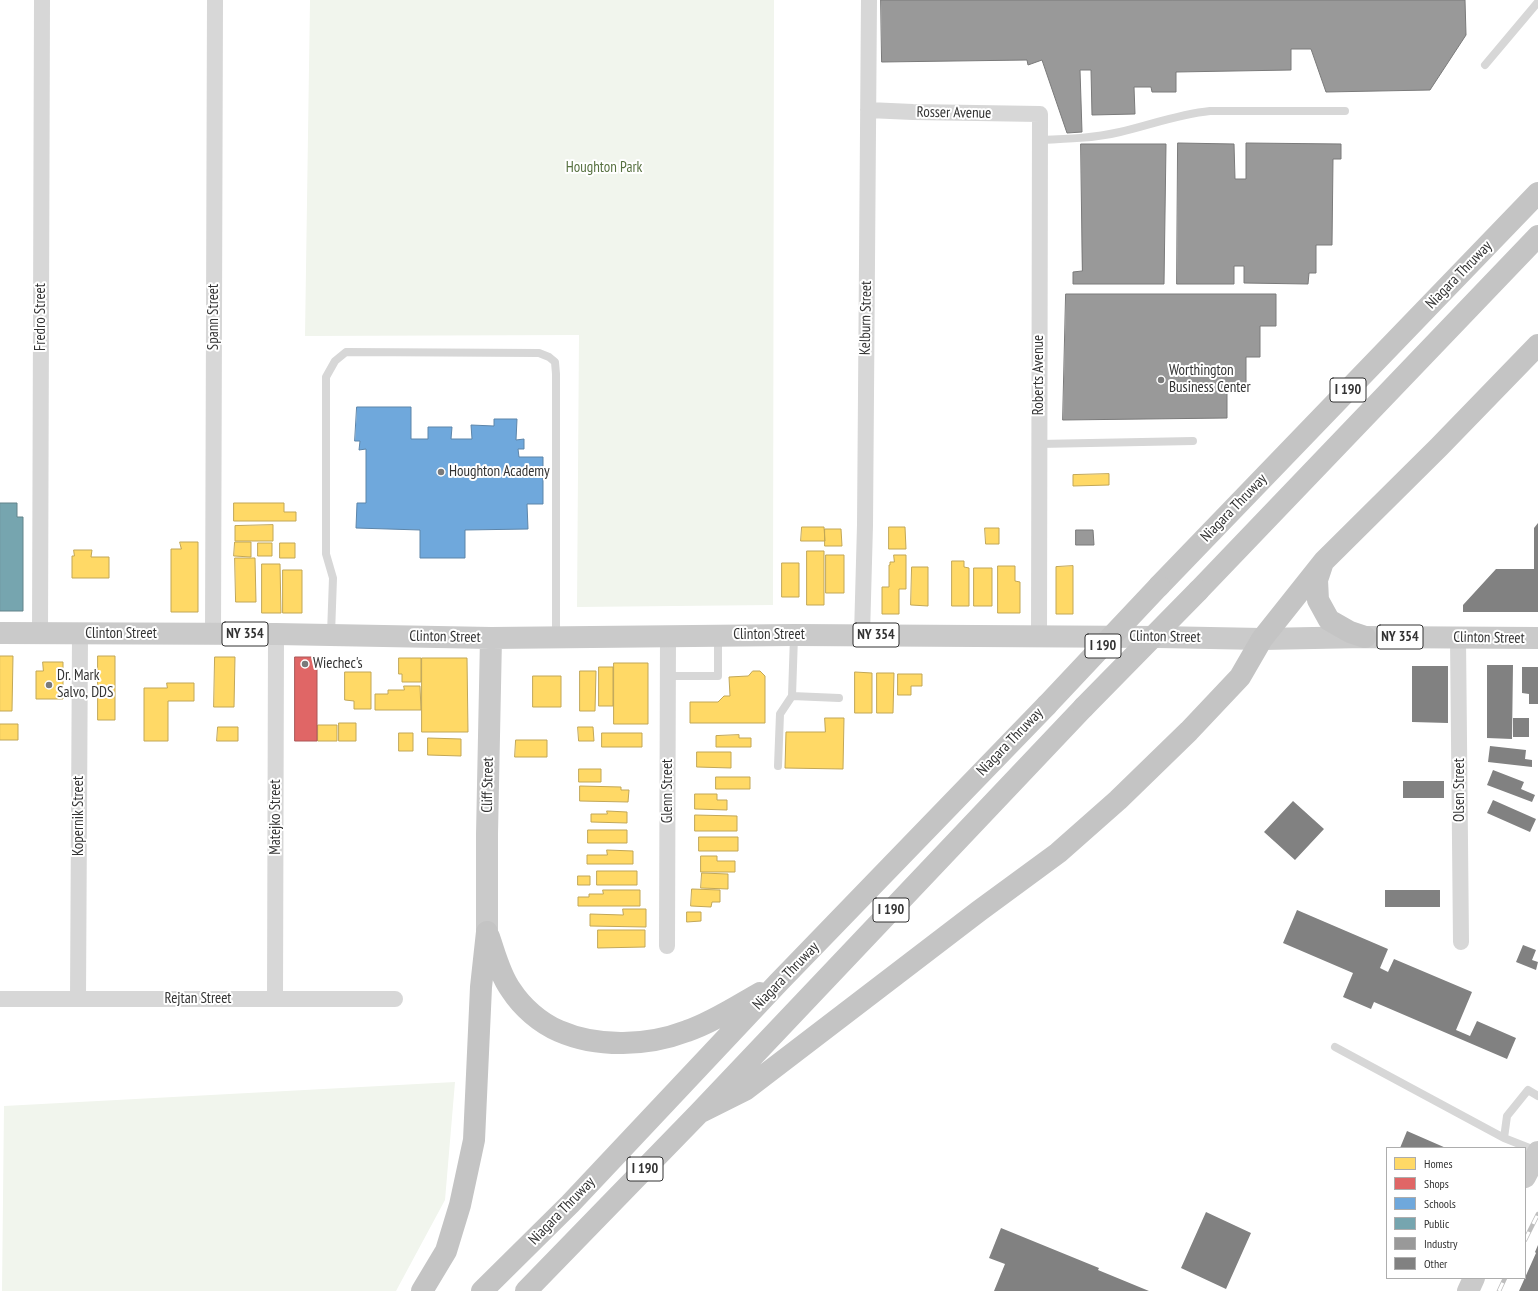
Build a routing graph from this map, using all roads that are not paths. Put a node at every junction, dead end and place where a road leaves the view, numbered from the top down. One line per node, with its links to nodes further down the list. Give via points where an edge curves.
1 (42, 0): 17 (street, Fredro Street)
2 (215, 0): 19 (street, Spann Street)
3 (869, 0): 6 (street, Kelburn Street)
4 (1538, 2): 5 (lane)
5 (1485, 65)
6 (868, 110): 8 (street, Rosser Avenue); 25 (street, Kelburn Street)
7 (1344, 111): 9 (lane, via 1210,111 1119,132 1080,138)
8 (1040, 114): 9 (street, Roberts Avenue)
9 (1040, 140): 14 (street, Roberts Avenue)
10 (1538, 193): 40 (highway, Niagara Thruway / I 190, bridge)
11 (1538, 236): 47 (highway, Niagara Thruway / I 190, bridge, via 1084,707)
12 (1538, 345): 15 (highway, via 1439,448)
13 (1193, 441): 14 (lane)
14 (1039, 444): 26 (street, Roberts Avenue)
15 (1324, 561): 28 (highway, via 1317,580 1318,600 1329,620); 32 (highway)
16 (0, 633): 17 (main road, Clinton Street / NY 354)
17 (40, 634): 18 (main road, Clinton Street / NY 354)
18 (80, 634): 19 (main road, Clinton Street / NY 354); 42 (street, Kopernik Street)
19 (213, 634): 20 (main road, Clinton Street / NY 354)
20 (276, 634): 21 (main road, Clinton Street / NY 354); 43 (street, Matejko Street)
21 (331, 635): 27 (lane, via 333,578 326,554 326,377 334,361 346,352 539,353 555,362); 29 (main road, Clinton Street / NY 354)
22 (668, 635): 23 (main road, Clinton Street / NY 354); 27 (main road, Clinton Street / NY 354); 33 (street, Glenn Street)
23 (718, 635): 24 (main road, Clinton Street / NY 354); 33 (lane, via 718,676)
24 (794, 635): 25 (main road, Clinton Street / NY 354); 34 (lane)
25 (862, 635): 26 (main road, Clinton Street / NY 354)
26 (1039, 636): 32 (main road, Clinton Street / NY 354)
27 (556, 637): 29 (main road, Clinton Street / NY 354)
28 (1365, 637): 30 (main road, Clinton Street / NY 354); 32 (main road, Clinton Street / NY 354)
29 (491, 638): 37 (main road, Cliff Street)
30 (1458, 638): 31 (main road, Clinton Street / NY 354); 38 (street, Olsen Street)
31 (1538, 638)
32 (1262, 639): 47 (highway, via 1240,678 1118,800 1058,853 745,1090)
33 (668, 676): 39 (street, Glenn Street)
34 (792, 696): 35 (lane); 36 (lane, via 780,714)
35 (839, 698)
36 (778, 766)
37 (487, 932): 40 (highway, via 510,989 520,1003 558,1031 589,1040 612,1043 666,1038 707,1022); 54 (highway, via 481,987 474,1140 460,1205 446,1251)
38 (1461, 942)
39 (667, 946)
40 (778, 983): 55 (highway, Niagara Thruway / I 190, via 570,1204)
41 (0, 999): 42 (street, Rejtan Street)
42 (78, 999): 43 (street, Rejtan Street)
43 (275, 999): 44 (street, Rejtan Street)
44 (395, 999)
45 (1335, 1046): 48 (lane)
46 (1538, 1096): 48 (lane, via 1528,1090 1507,1116)
47 (698, 1113): 56 (highway, Niagara Thruway / I 190)
48 (1504, 1138): 49 (lane)
49 (1526, 1147)
50 (1526, 1147): 51 (lane)
51 (1538, 1152): 52 (main road)
52 (1526, 1175)
53 (1474, 1279): 57 (main road)
54 (422, 1291)
55 (482, 1291)
56 (526, 1291)
57 (1468, 1291)

